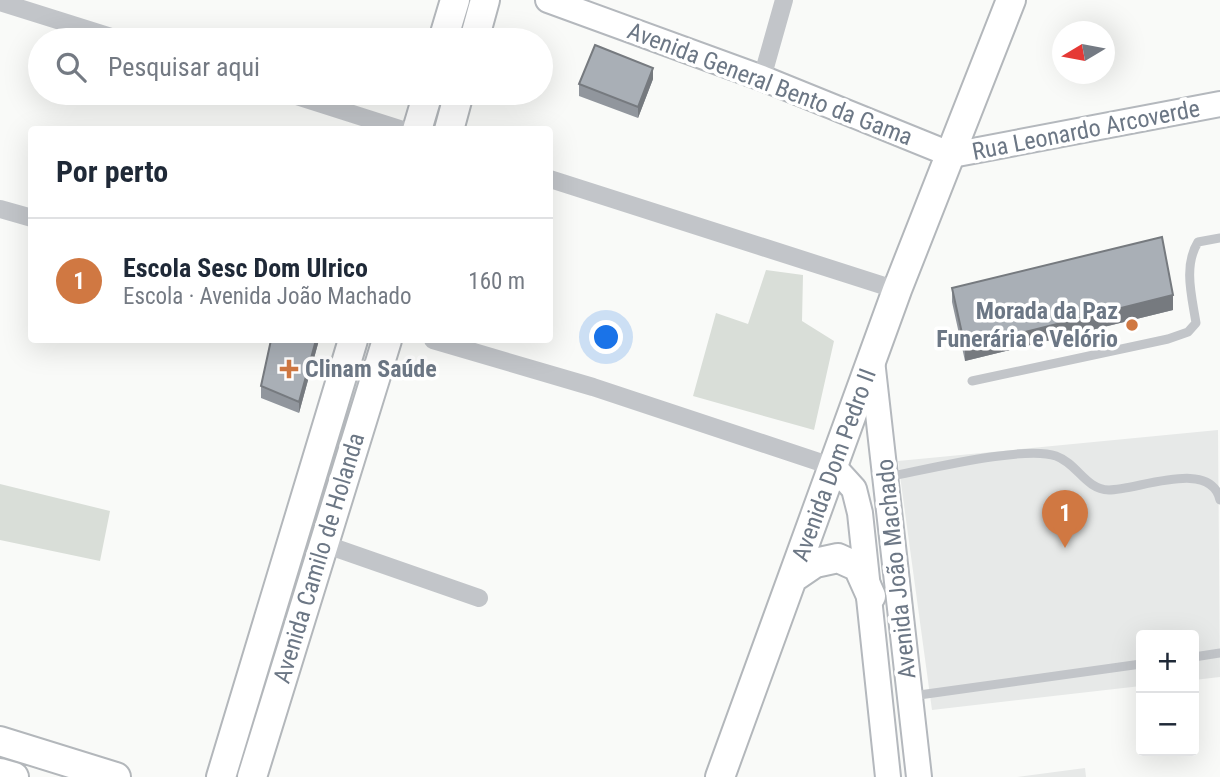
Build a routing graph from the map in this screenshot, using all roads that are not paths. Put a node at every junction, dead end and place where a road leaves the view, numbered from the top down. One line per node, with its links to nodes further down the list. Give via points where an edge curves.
1 (455, 0): 8 (main road)
2 (485, 0): 9 (main road)
3 (548, 0): 10 (main road, Avenida General Bento da Gama)
4 (784, 0): 10 (street)
5 (1011, 0): 18 (main road, Avenida Dom Pedro II)
6 (0, 2): 7 (street)
7 (83, 28)
8 (447, 28)
9 (477, 28)
10 (762, 78): 18 (main road, Avenida General Bento da Gama)
11 (1220, 104): 18 (main road, Rua Leonardo Arcoverde)
12 (324, 105): 15 (street)
13 (424, 105): 16 (main road)
14 (456, 105): 17 (main road)
15 (390, 126)
16 (418, 126)
17 (450, 126)
18 (952, 155): 23 (main road, Avenida Dom Pedro II)
19 (553, 179): 23 (street)
20 (0, 209): 21 (street)
21 (28, 217)
22 (1220, 238): 28 (lane, via 1198,242 1191,253 1196,323 1188,332)
23 (897, 290): 27 (main road, Avenida Dom Pedro II)
24 (352, 343): 44 (main road, Avenida Camilo de Holanda)
25 (386, 343): 32 (main road, Avenida Camilo de Holanda)
26 (443, 343): 29 (street)
27 (872, 360): 29 (main road, Avenida Dom Pedro II); 30 (main road, Avenida João Machado)
28 (972, 381)
29 (834, 467): 33 (main road, Avenida Dom Pedro II); 34 (main road, Avenida João Machado, via 854,489)
30 (886, 477): 31 (lane, via 1021,454 1055,456 1096,488 1110,490 1188,478 1212,484); 39 (main road, Avenida João Machado)
31 (1220, 500)
32 (324, 544): 35 (street); 45 (main road, Avenida Camilo de Holanda)
33 (793, 578): 34 (main road, via 815,564 838,558 858,568); 46 (main road, Avenida Dom Pedro II)
34 (871, 596): 47 (main road, Avenida João Machado)
35 (479, 598)
36 (1220, 653): 37 (lane)
37 (1199, 656)
38 (1136, 665): 39 (lane)
39 (910, 696): 48 (main road, Avenida João Machado)
40 (0, 741): 43 (main road)
41 (0, 773): 42 (main road)
42 (14, 777)
43 (116, 777)
44 (221, 777)
45 (252, 777)
46 (720, 777)
47 (888, 777)
48 (919, 777)

